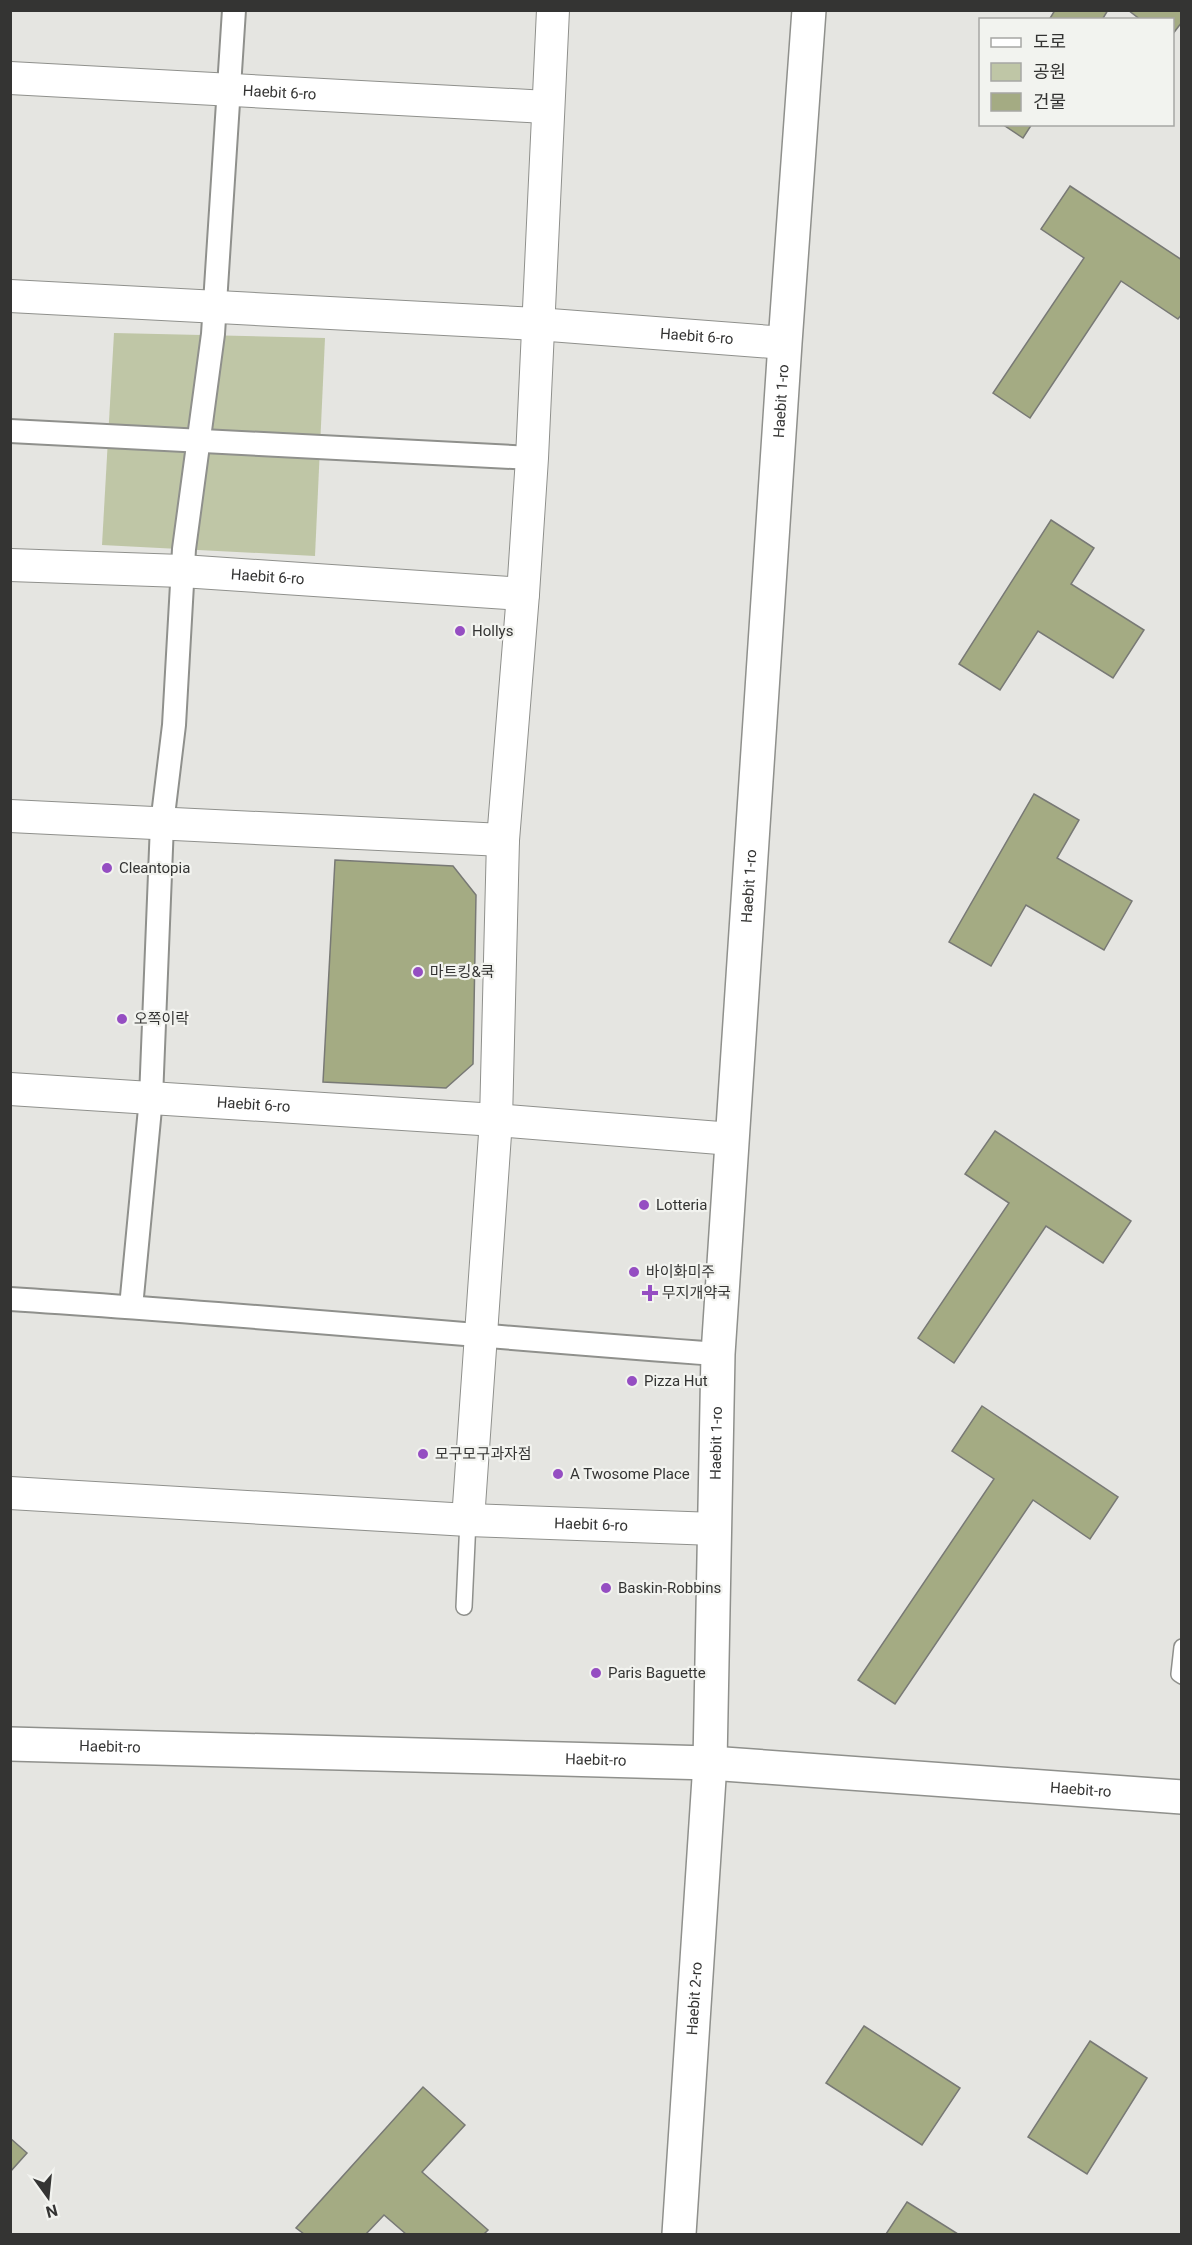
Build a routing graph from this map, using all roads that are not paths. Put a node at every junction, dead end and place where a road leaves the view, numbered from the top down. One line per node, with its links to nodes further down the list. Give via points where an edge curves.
1 (234, 10): 5 (street)
2 (553, 10): 6 (street)
3 (808, 10): 10 (street, Haebit 1-ro)
4 (10, 78): 5 (street, Haebit 6-ro)
5 (230, 90): 6 (street, Haebit 6-ro); 8 (street)
6 (547, 107): 9 (street)
7 (10, 296): 8 (street, Haebit 6-ro)
8 (214, 307): 9 (street, Haebit 6-ro); 14 (street)
9 (537, 324): 10 (street, Haebit 6-ro); 12 (street)
10 (785, 343): 22 (street, Haebit 1-ro)
11 (10, 431): 12 (street)
12 (532, 458): 15 (street)
13 (10, 565): 14 (street, Haebit 6-ro)
14 (182, 572): 15 (street, Haebit 6-ro); 17 (street, via 174,725)
15 (524, 594): 18 (street)
16 (10, 816): 17 (street)
17 (162, 824): 18 (street); 20 (street)
18 (503, 840): 21 (street)
19 (10, 1089): 20 (street, Haebit 6-ro)
20 (151, 1098): 21 (street, Haebit 6-ro); 24 (street)
21 (496, 1120): 22 (street, Haebit 6-ro); 25 (street)
22 (732, 1139): 26 (street, Haebit 1-ro)
23 (10, 1299): 24 (street)
24 (131, 1307): 25 (street)
25 (480, 1337): 26 (street); 28 (street)
26 (718, 1354): 29 (street, Haebit 1-ro)
27 (10, 1493): 28 (street, Haebit 6-ro)
28 (468, 1520): 29 (street, Haebit 6-ro); 30 (lane)
29 (715, 1529): 34 (street, Haebit 1-ro)
30 (464, 1606)
31 (1182, 1647): 32 (lane)
32 (1182, 1676)
33 (10, 1744): 34 (street, Haebit-ro)
34 (710, 1763): 35 (street, Haebit-ro); 36 (street, Haebit 2-ro)
35 (1182, 1797)
36 (679, 2235)

